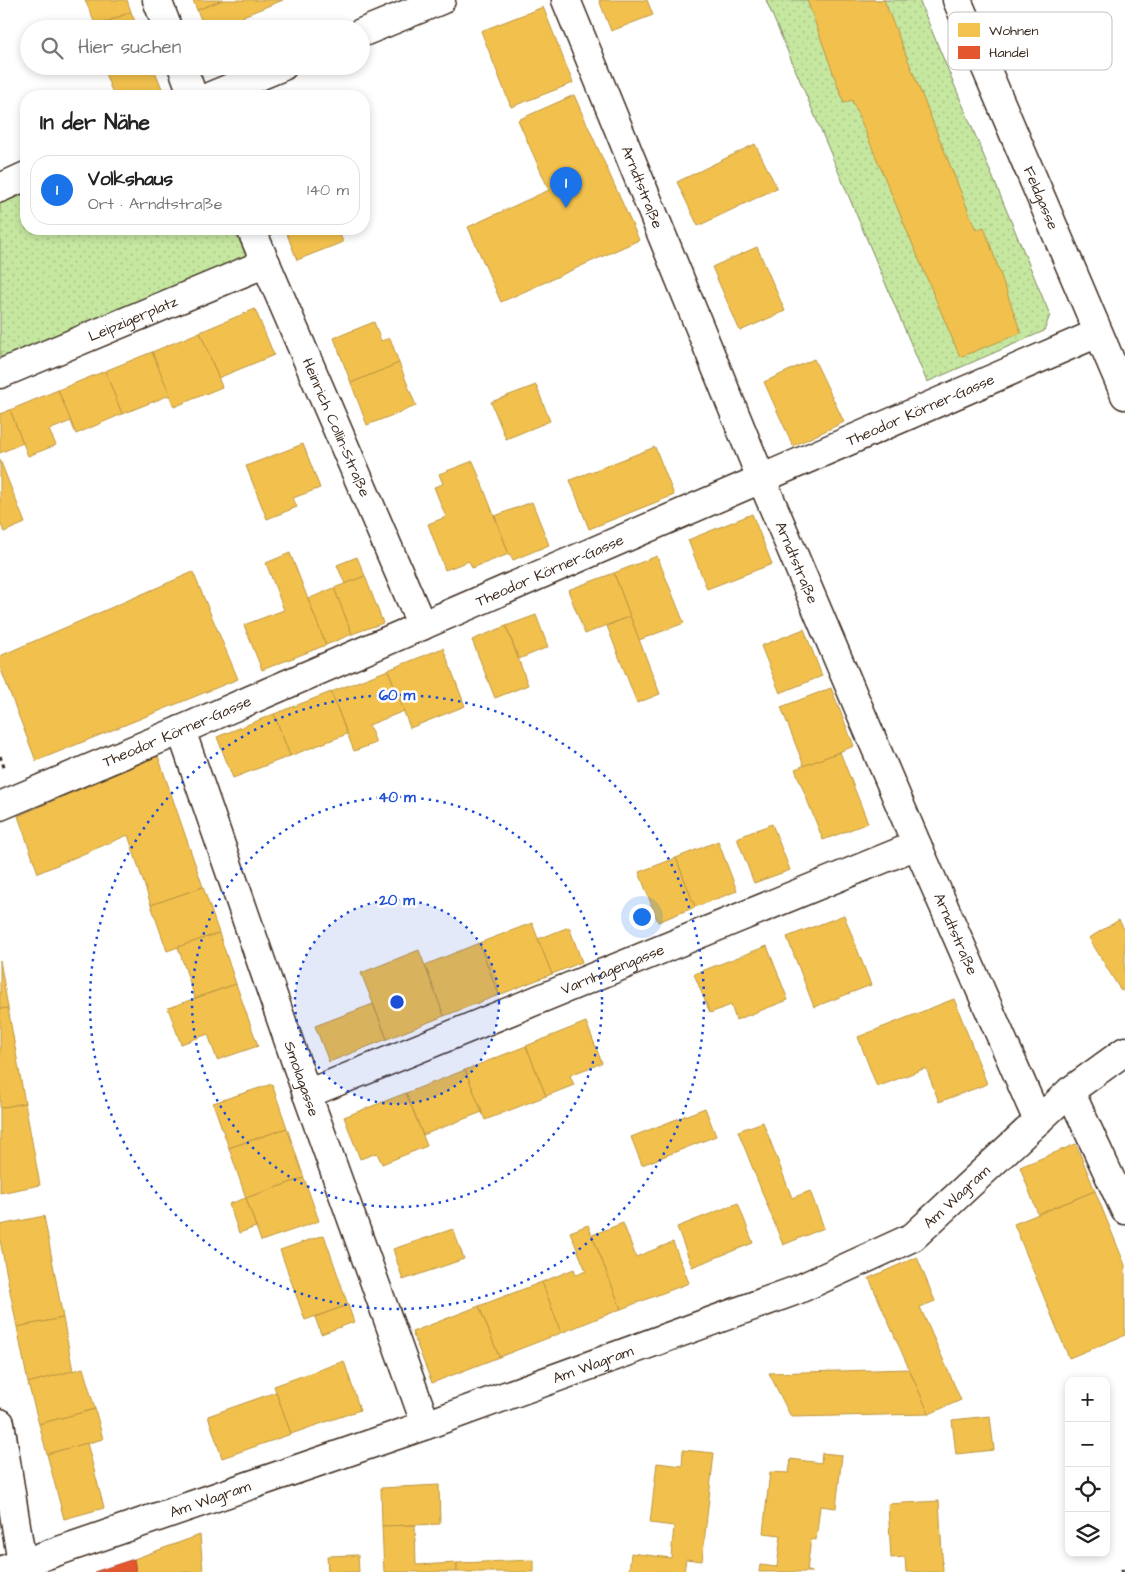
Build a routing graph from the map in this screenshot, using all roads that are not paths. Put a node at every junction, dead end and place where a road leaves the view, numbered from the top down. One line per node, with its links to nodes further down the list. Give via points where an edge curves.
1 (157, 0): 6 (street)
2 (441, 0): 7 (street)
3 (566, 0): 20 (street, Arndtstraße)
4 (957, 0): 5 (street, Feldgasse)
5 (962, 12)
6 (165, 20)
7 (370, 29)
8 (987, 70): 17 (street, Feldgasse)
9 (185, 75): 11 (street)
10 (261, 75): 12 (street)
11 (191, 90)
12 (225, 90)
13 (20, 179): 14 (street)
14 (0, 188)
15 (254, 235): 16 (street, Heinrich Collin-Straße)
16 (266, 263): 18 (street, Leipzigerplatz); 21 (street, Heinrich Collin-Straße)
17 (1098, 333): 19 (street, Feldgasse); 20 (street, Theodor Körner-Gasse)
18 (0, 374)
19 (1125, 395)
20 (761, 478): 21 (street, Theodor Körner-Gasse); 24 (street, Arndtstraße)
21 (422, 626): 22 (street, Theodor Körner-Gasse)
22 (181, 730): 23 (street, Theodor Körner-Gasse); 27 (street, Smolagasse)
23 (0, 806)
24 (917, 845): 27 (street, Varnhagengasse); 28 (street, Arndtstraße)
25 (1125, 1051): 26 (street, Am Wagram)
26 (1070, 1091): 28 (street, Am Wagram); 29 (street)
27 (307, 1094): 31 (street, Smolagasse)
28 (1038, 1121): 31 (street, Am Wagram, via 913,1237 798,1290)
29 (1125, 1210)
30 (0, 1423): 32 (street)
31 (426, 1425): 32 (street, Am Wagram)
32 (11, 1568)

